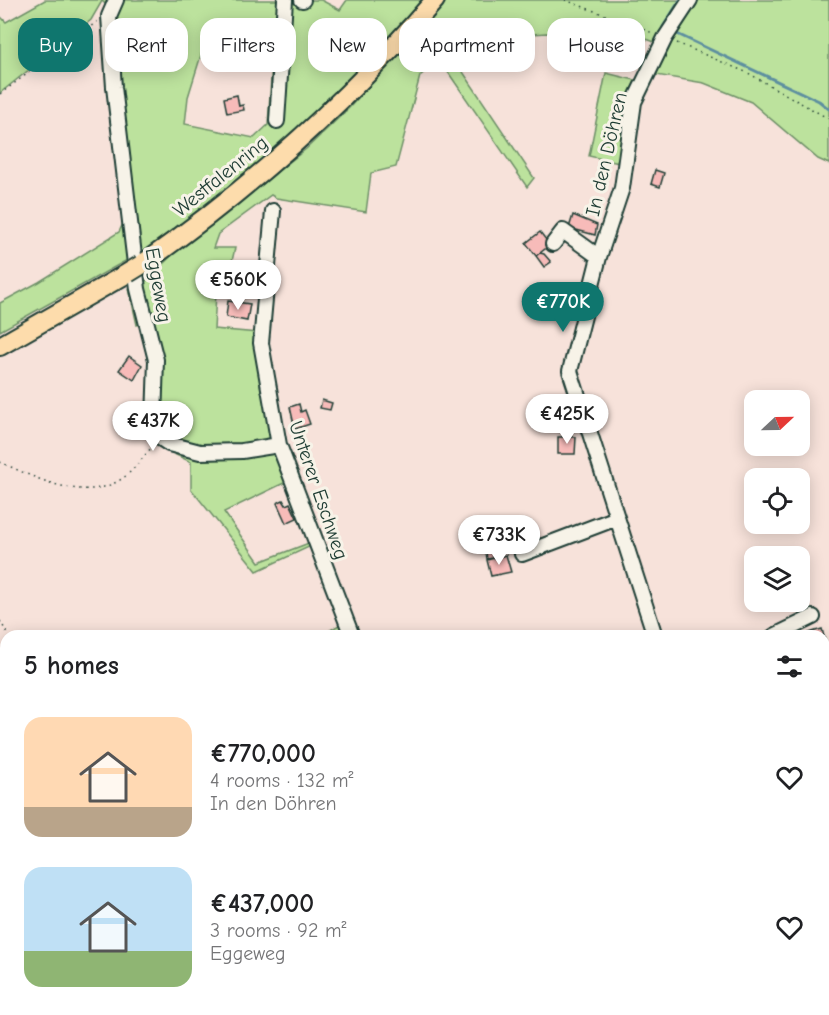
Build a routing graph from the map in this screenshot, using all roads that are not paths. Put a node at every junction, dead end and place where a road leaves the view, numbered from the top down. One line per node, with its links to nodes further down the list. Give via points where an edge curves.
1 (116, 0): 10 (street, Eggeweg, via 109,16 128,209 138,289 156,360 154,420 160,438 200,452)
2 (285, 0): 5 (street)
3 (435, 0): 9 (main road, Westfalenring, via 319,123 220,208 134,269)
4 (690, 0): 8 (street, In den Döhren, via 634,102 622,188)
5 (277, 121)
6 (273, 211): 10 (street, Unterer Eschweg, via 261,343)
7 (554, 244): 8 (street, via 563,231)
8 (599, 257): 11 (street, In den Döhren, via 570,371)
9 (0, 346)
10 (279, 445): 14 (street, Unterer Eschweg)
11 (617, 518): 12 (street); 15 (street, In den Döhren)
12 (522, 554)
13 (813, 617): 16 (street)
14 (350, 630)
15 (653, 630)
16 (786, 630)

